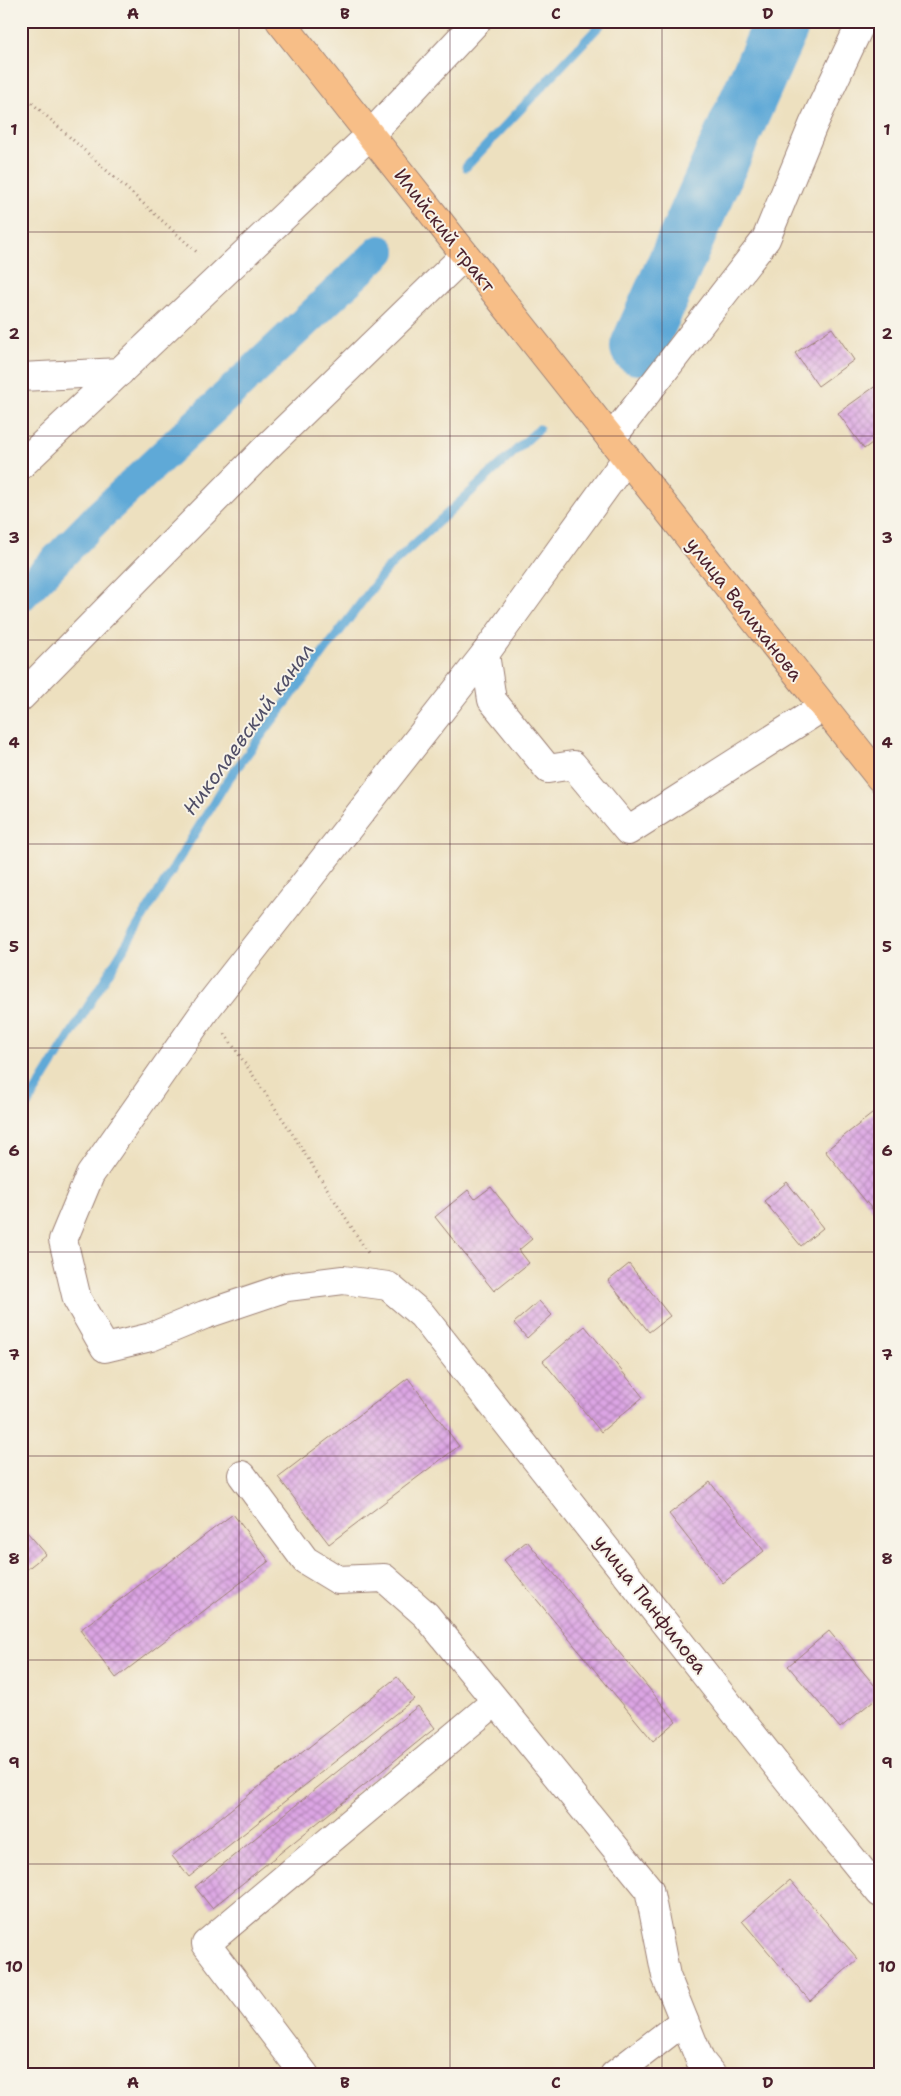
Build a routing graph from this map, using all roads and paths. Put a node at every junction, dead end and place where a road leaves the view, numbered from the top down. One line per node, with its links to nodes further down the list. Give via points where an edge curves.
1 (280, 21): 5 (main road, Илийский тракт)
2 (476, 21): 5 (street)
3 (862, 21): 10 (street, via 813,125 766,239)
4 (21, 93): 7 (path)
5 (370, 135): 6 (main road, Илийский тракт); 7 (street)
6 (465, 255): 10 (main road, Илийский тракт); 13 (street, via 266,448)
7 (222, 275): 8 (street)
8 (120, 372): 9 (street); 11 (street)
9 (21, 377)
10 (619, 449): 12 (street); 14 (main road, улица Валиханова)
11 (21, 465)
12 (486, 654): 14 (street, via 492,700 548,769 573,765 628,831); 16 (street)
13 (21, 696)
14 (824, 707): 15 (main road, улица Валиханова)
15 (880, 778)
16 (207, 1008): 17 (path, via 293,1135); 17 (street, via 90,1175 62,1240 77,1299 105,1348 151,1337 287,1287 343,1280)
17 (388, 1286): 20 (street, улица Панфилова, via 422,1315)
18 (242, 1475): 19 (street, via 305,1560 338,1580 384,1578 426,1615)
19 (495, 1702): 21 (street, via 649,1889 666,1976); 22 (street, via 206,1944)
20 (880, 1893)
21 (684, 2021): 23 (street); 24 (street, via 700,2060)
22 (305, 2075)
23 (614, 2075)
24 (712, 2075)

